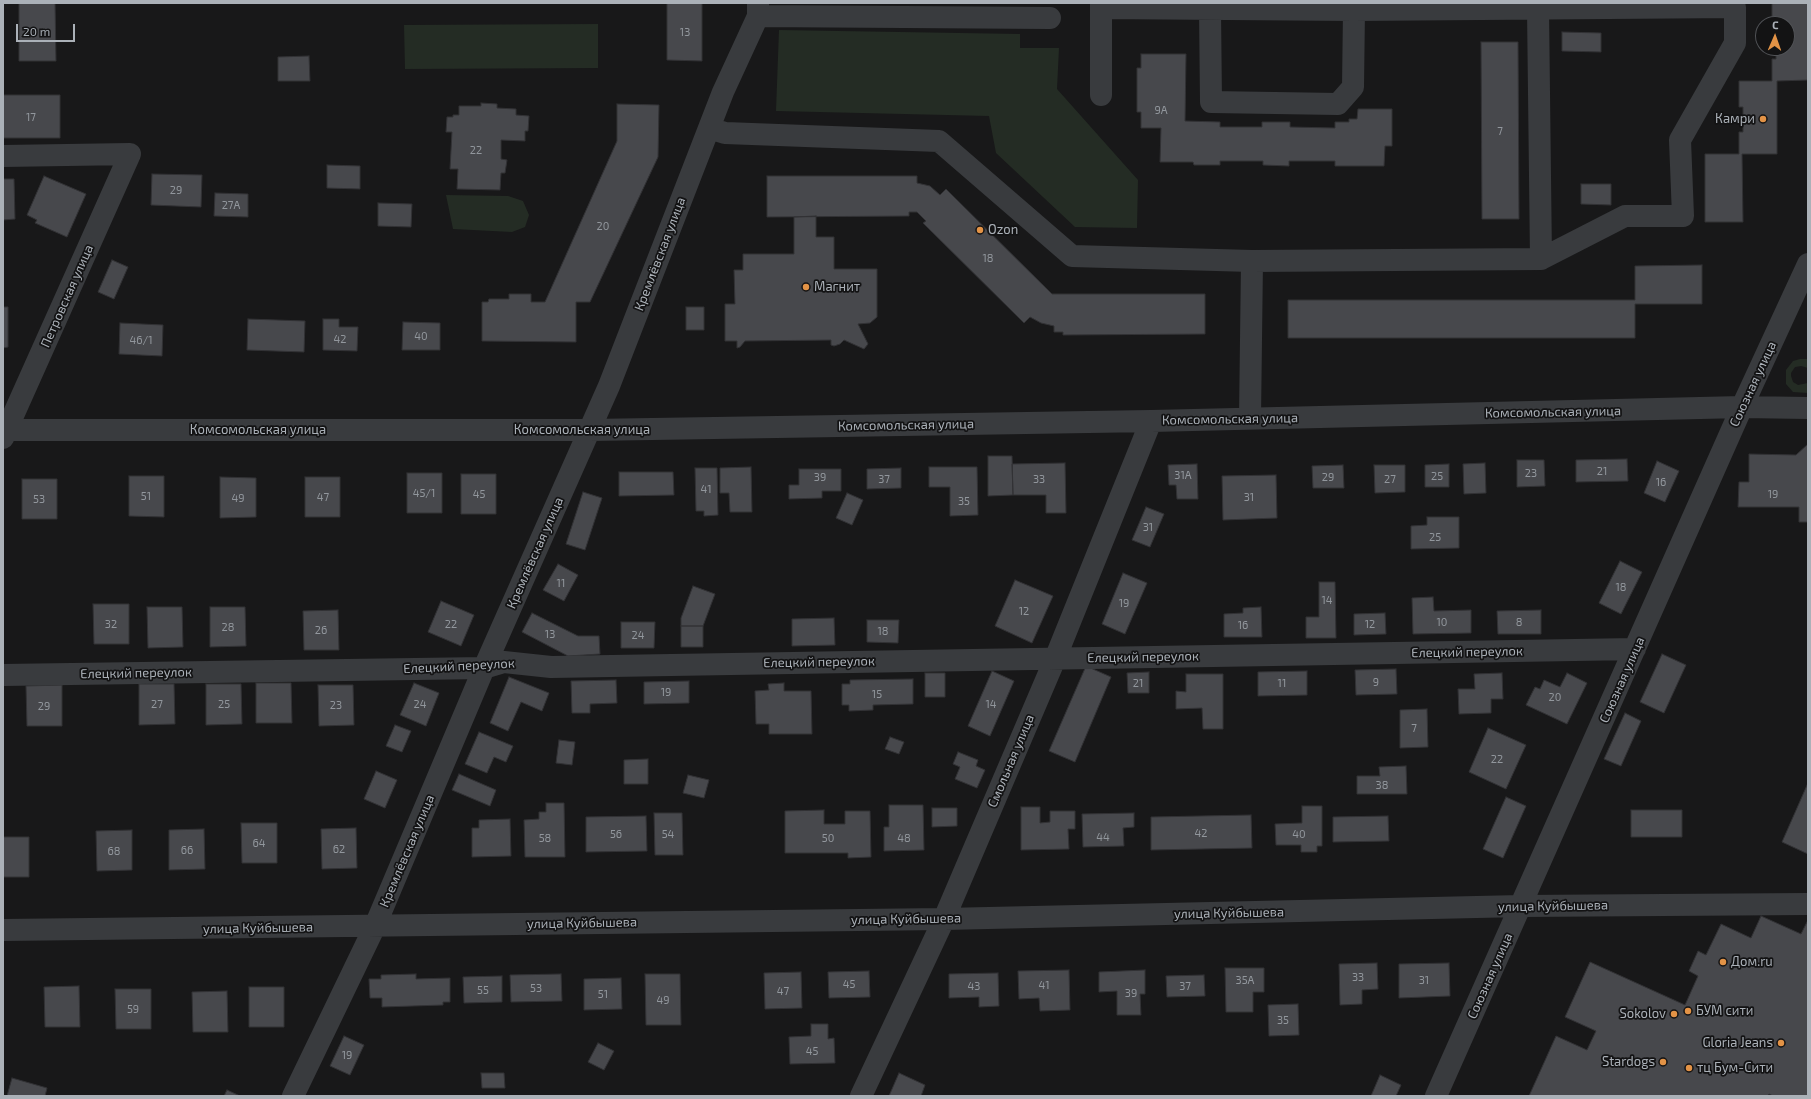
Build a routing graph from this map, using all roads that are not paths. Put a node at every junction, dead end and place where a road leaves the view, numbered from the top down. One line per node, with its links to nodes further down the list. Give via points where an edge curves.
1 (1101, 5): 3 (street); 8 (street)
2 (1458, 6): 4 (street); 6 (street)
3 (1210, 9): 6 (street); 6 (street, via 1211,102 1338,104 1353,87)
4 (1538, 9): 11 (street); 11 (street, via 1735,7 1734,43 1680,140 1683,216 1625,216)
5 (758, 10): 7 (street); 9 (street, Кремлёвская улица)
6 (1354, 10)
7 (1050, 18)
8 (1101, 95)
9 (709, 128): 12 (street, via 725,133 939,141 1072,256); 18 (street, Кремлёвская улица, via 619,362)
10 (3, 156): 19 (street, Петровская улица, via 130,154)
11 (1541, 260): 12 (street)
12 (1252, 261): 16 (street)
13 (1808, 264): 14 (street, Союзная улица)
14 (1742, 407): 15 (street, Комсомольская улица); 16 (street, Комсомольская улица); 20 (street, Союзная улица)
15 (1808, 408)
16 (1250, 418): 17 (street, Комсомольская улица)
17 (1151, 421): 18 (street, Комсомольская улица); 21 (street, Смольная улица)
18 (590, 430): 19 (street, Комсомольская улица); 22 (street, Кремлёвская улица)
19 (4, 433)
20 (1636, 649): 21 (street, Елецкий переулок); 25 (street, Союзная улица)
21 (1055, 659): 22 (street, Елецкий переулок, via 551,667 504,662); 26 (street, Смольная улица)
22 (484, 668): 23 (street, Елецкий переулок); 27 (street, Кремлёвская улица)
23 (3, 675)
24 (1808, 904): 25 (street, улица Куйбышева)
25 (1521, 906): 26 (street, улица Куйбышева); 31 (street, Союзная улица)
26 (944, 919): 27 (street, улица Куйбышева); 30 (street, Смольная улица)
27 (375, 926): 28 (street, улица Куйбышева); 29 (street, Кремлёвская улица)
28 (3, 930)
29 (292, 1096)
30 (861, 1096)
31 (1436, 1096)

